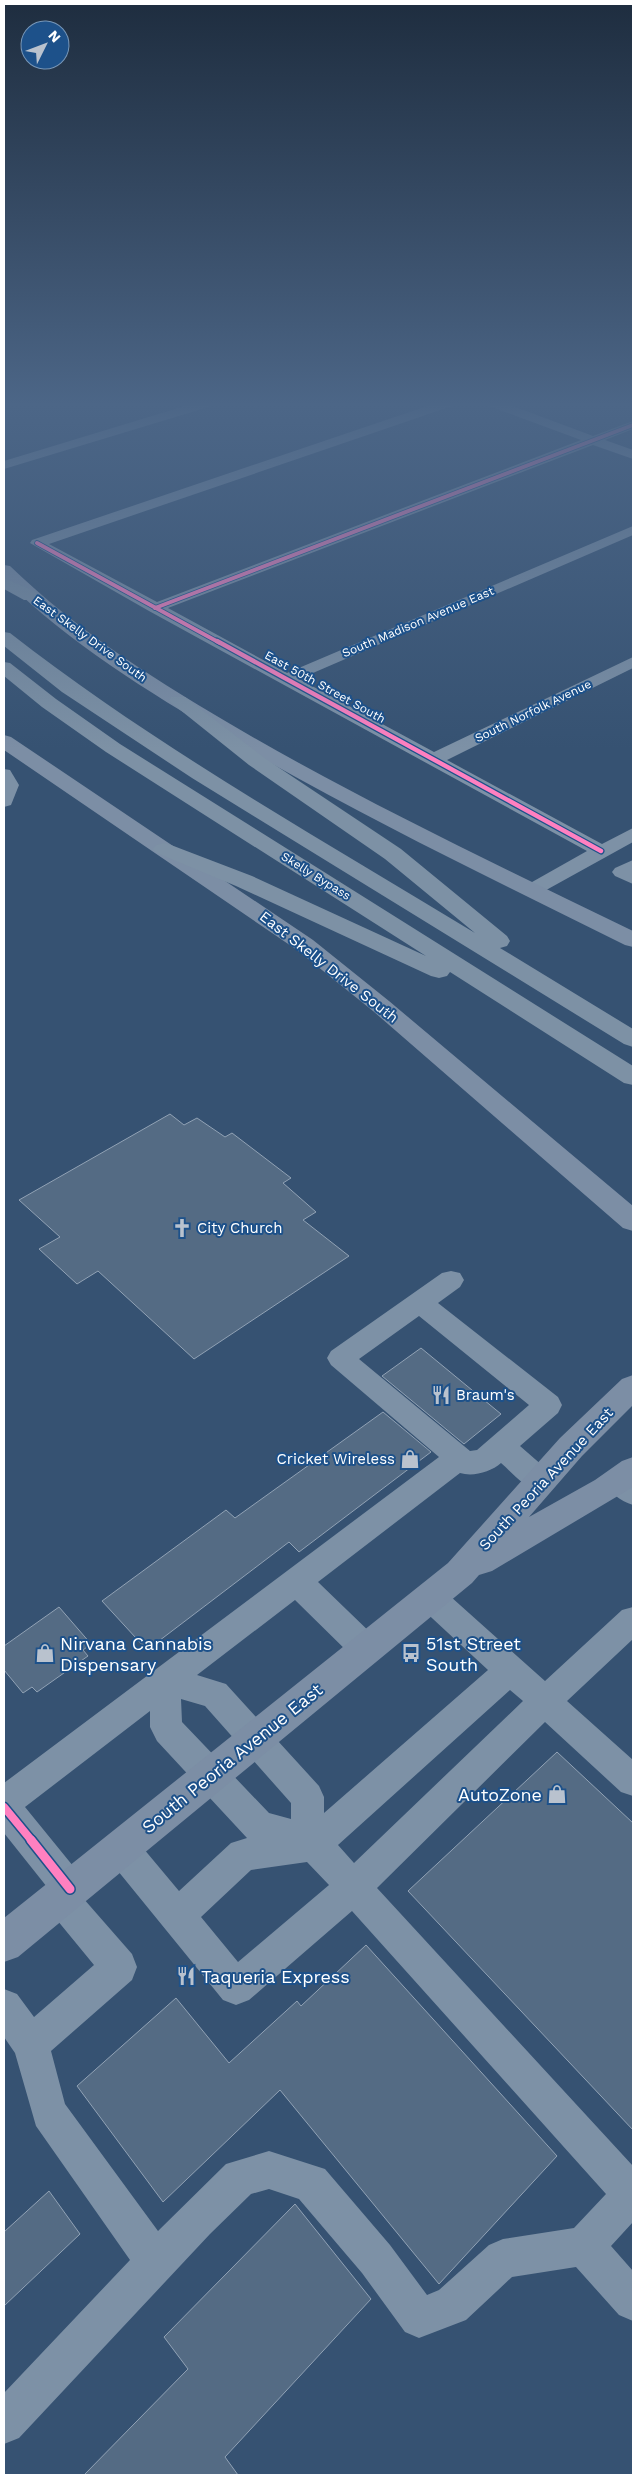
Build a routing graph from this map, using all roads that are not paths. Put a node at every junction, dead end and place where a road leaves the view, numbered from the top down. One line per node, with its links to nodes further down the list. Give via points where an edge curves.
1 (114, 518): 7 (street, East 50th Street South, via 37,544)
2 (391, 518): 7 (street)
3 (633, 530): 11 (street, South Madison Avenue East)
4 (4, 570): 6 (main road, East Skelly Drive South)
5 (4, 583): 6 (highway)
6 (30, 596): 12 (main road, East Skelly Drive South)
7 (155, 608): 11 (street, East 50th Street South)
8 (4, 637): 24 (highway, Skelly Bypass, via 69,688 176,760)
9 (633, 662): 14 (street, South Norfolk Avenue)
10 (4, 668): 25 (highway, Skelly Bypass, via 113,748)
11 (286, 678): 14 (street, East 50th Street South)
12 (178, 701): 22 (main road, East Skelly Drive South, via 346,798); 24 (highway, via 256,761 393,854)
13 (4, 741): 18 (main road, East Skelly Drive South)
14 (432, 760): 19 (street, East 50th Street South)
15 (4, 774): 16 (street, via 10,785)
16 (4, 801)
17 (633, 834): 19 (street)
18 (164, 849): 25 (highway, via 244,881); 28 (main road, East Skelly Drive South, via 305,945)
19 (601, 851): 22 (street)
20 (633, 866): 21 (street, via 622,872)
21 (633, 878)
22 (532, 890): 23 (main road, East Skelly Drive South)
23 (633, 940)
24 (580, 1006): 26 (highway, Skelly Bypass)
25 (525, 1009): 27 (highway, Skelly Bypass)
26 (633, 1039)
27 (633, 1077)
28 (633, 1220)
29 (451, 1280): 30 (street)
30 (419, 1302): 32 (street, via 548,1405); 33 (street, via 340,1358)
31 (633, 1387): 34 (main road, South Peoria Avenue East)
32 (500, 1446): 33 (street, via 484,1461 465,1463); 34 (street)
33 (459, 1458): 37 (street)
34 (541, 1481): 36 (main road, South Peoria Avenue East)
35 (628, 1481): 36 (main road, South Peoria Avenue East)
36 (460, 1573): 38 (main road, South Peoria Avenue East)
37 (296, 1581): 40 (street); 42 (street)
38 (430, 1597): 40 (main road, South Peoria Avenue East); 41 (street)
39 (633, 1620): 43 (street)
40 (366, 1648): 44 (main road, South Peoria Avenue East)
41 (510, 1670): 43 (street); 49 (street)
42 (165, 1680): 44 (street, via 215,1694); 45 (street, via 166,1727); 47 (street)
43 (545, 1701): 46 (street); 51 (street)
44 (255, 1740): 45 (main road, South Peoria Avenue East); 49 (street, via 307,1797)
45 (211, 1774): 49 (street, via 259,1826); 50 (main road, South Peoria Avenue East)
46 (633, 1781)
47 (4, 1803)
48 (4, 1807): 52 (street)
49 (312, 1842): 51 (street); 53 (street, via 243,1855)
50 (121, 1848): 52 (main road, South Peoria Avenue East); 53 (street)
51 (354, 1886): 53 (street, via 236,1987); 57 (street, via 633,2194)
52 (65, 1893): 54 (main road, South Peoria Avenue East); 56 (street, via 119,1967)
53 (177, 1916)
54 (4, 1943)
55 (4, 2007): 56 (street)
56 (31, 2044): 58 (street, via 49,2113)
57 (584, 2246): 58 (street, via 503,2259 452,2306 419,2318 376,2259 311,2183 269,2170 240,2178); 59 (street)
58 (156, 2262): 60 (street)
59 (633, 2300)
60 (4, 2423)

